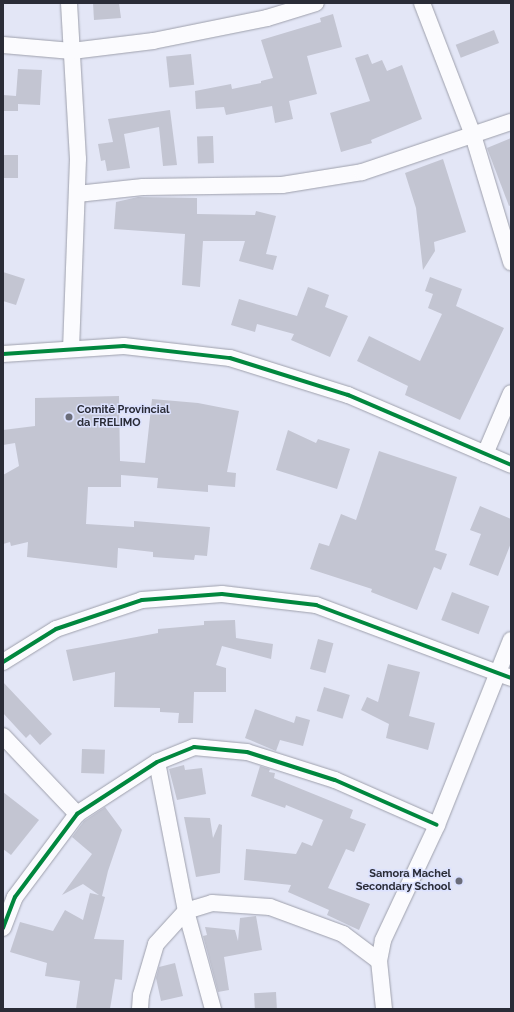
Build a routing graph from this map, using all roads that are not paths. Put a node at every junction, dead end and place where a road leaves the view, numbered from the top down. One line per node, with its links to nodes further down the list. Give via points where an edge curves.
1 (69, 3): 5 (street)
2 (316, 3): 5 (street, via 266,18 152,41)
3 (422, 3): 7 (street)
4 (3, 45): 5 (street)
5 (72, 51): 8 (street, via 78,159)
6 (511, 122): 7 (street)
7 (473, 135): 8 (street, via 362,172 282,185 143,188); 9 (street)
8 (76, 194): 10 (street)
9 (511, 262)
10 (71, 348): 11 (street); 13 (street, via 124,346 230,358 348,396)
11 (3, 354)
12 (511, 393): 13 (street)
13 (485, 454): 14 (street)
14 (511, 465)
15 (511, 640): 17 (street)
16 (3, 662): 17 (street, via 56,629 142,600 222,594 316,605)
17 (504, 674): 21 (street)
18 (3, 736): 20 (street)
19 (158, 762): 20 (street); 21 (street, via 194,747 247,752 335,780); 22 (street)
20 (77, 814): 23 (street, via 15,897)
21 (437, 825): 24 (street, via 383,940)
22 (186, 911): 24 (street, via 212,903 270,907 343,934); 25 (street, via 156,944 141,995); 26 (street)
23 (3, 928)
24 (379, 961): 27 (street)
25 (140, 1009)
26 (213, 1009)
27 (384, 1009)

